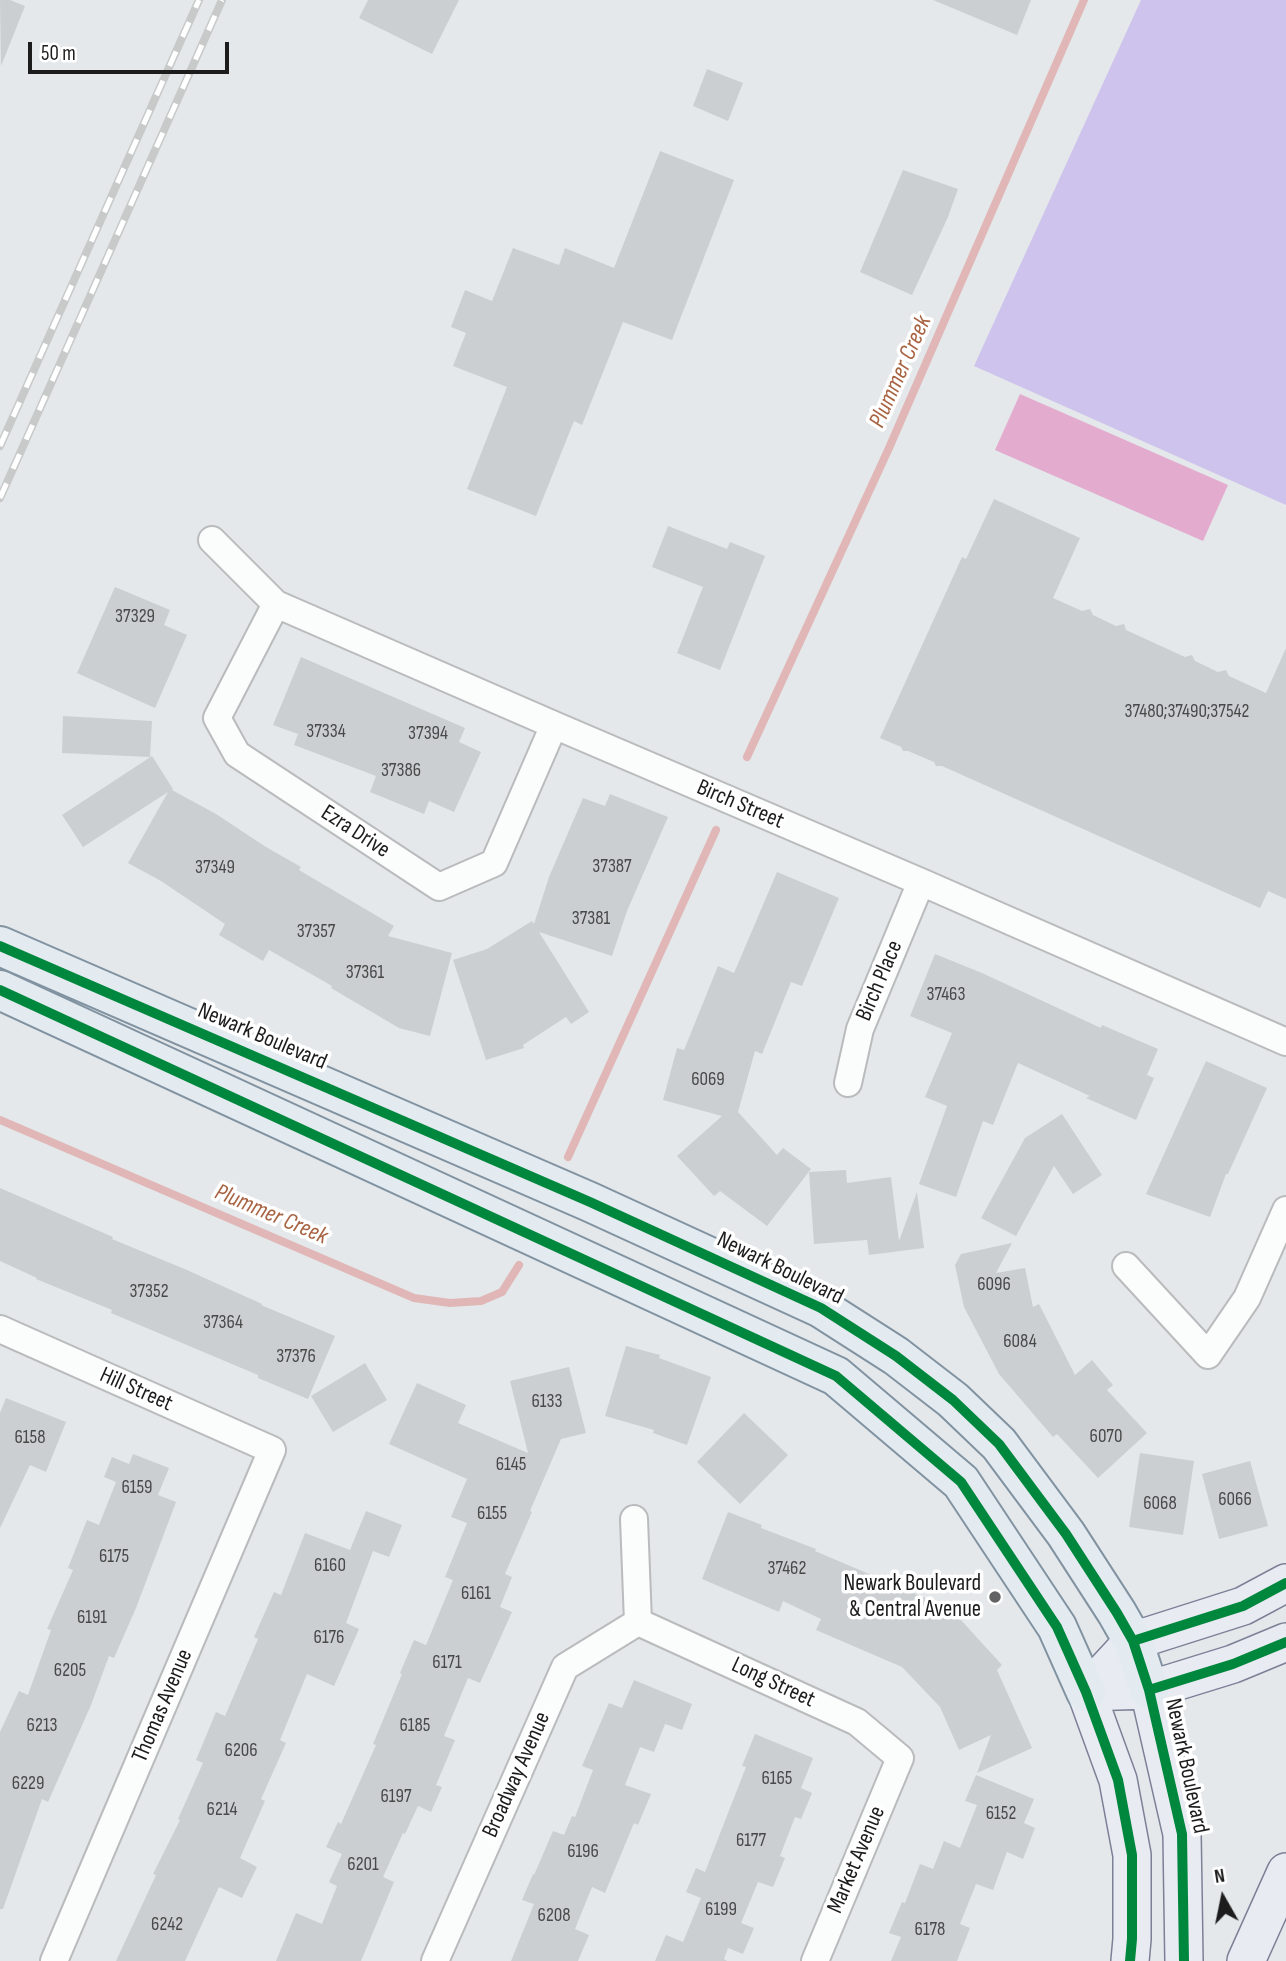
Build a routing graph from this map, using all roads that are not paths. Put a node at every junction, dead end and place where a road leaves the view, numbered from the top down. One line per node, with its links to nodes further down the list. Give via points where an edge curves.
1 (212, 540): 2 (street, Birch Street)
2 (276, 604): 3 (street, Birch Street); 3 (street, Ezra Drive, via 217,718 237,754 439,887 494,863)
3 (554, 725): 4 (street, Birch Street)
4 (921, 881): 7 (street, Birch Street); 8 (street, Birch Place, via 860,1029)
5 (0, 946): 16 (main road, Newark Boulevard, via 590,1202 821,1308 953,1400 999,1444 1066,1534)
6 (0, 990): 19 (main road, via 836,1376 961,1482 1057,1628)
7 (1286, 1042)
8 (848, 1083)
9 (1286, 1210): 10 (street, via 1247,1298 1208,1355)
10 (1126, 1266)
11 (0, 1329): 12 (street, Hill Street)
12 (272, 1450): 22 (street, Thomas Avenue)
13 (634, 1519): 15 (street)
14 (1286, 1583): 16 (main road, via 1243,1606)
15 (638, 1622): 20 (street, Long Street, via 857,1722); 23 (street, Broadway Avenue, via 565,1667)
16 (1133, 1641): 18 (main road, Newark Boulevard); 19 (main road)
17 (1286, 1642): 18 (main road)
18 (1149, 1690): 19 (main road); 26 (main road, Newark Boulevard, via 1182,1834)
19 (1086, 1692): 25 (main road, via 1118,1780 1132,1855)
20 (900, 1758): 24 (street, Market Avenue)
21 (1286, 1872): 27 (main road)
22 (54, 1961)
23 (435, 1961)
24 (815, 1961)
25 (1130, 1961)
26 (1184, 1961)
27 (1247, 1961)

